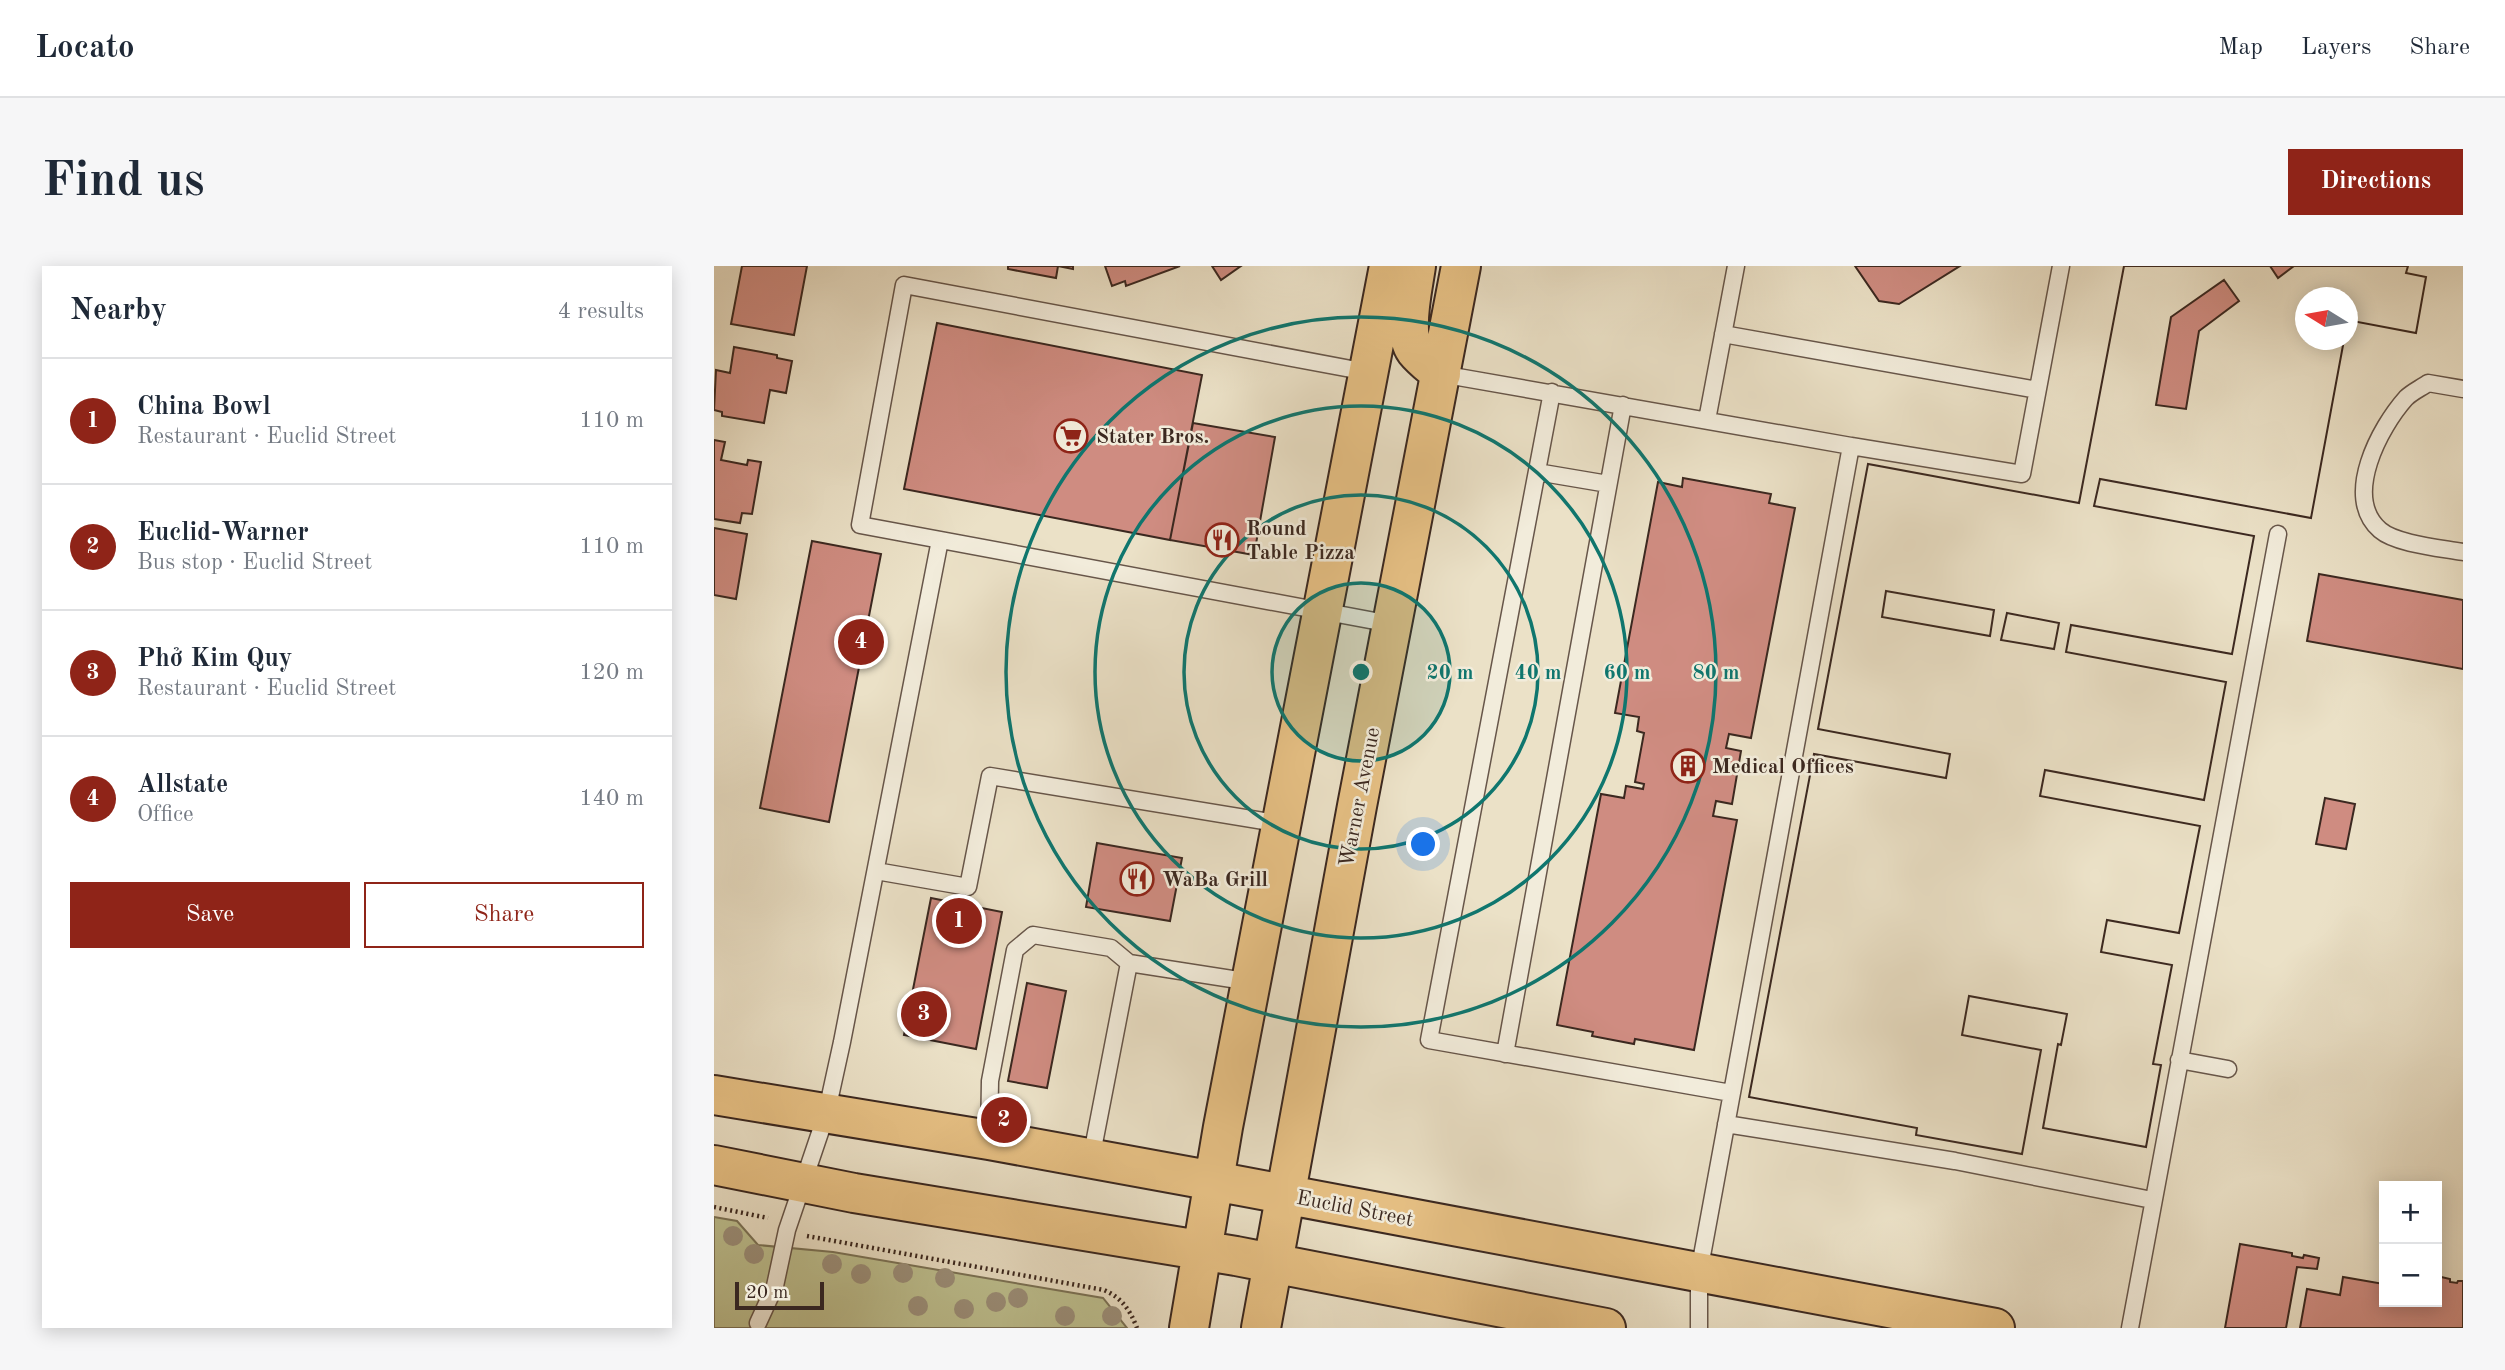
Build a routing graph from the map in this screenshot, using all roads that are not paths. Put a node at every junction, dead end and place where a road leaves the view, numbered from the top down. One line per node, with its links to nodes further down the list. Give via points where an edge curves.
1 (1389, 266): 7 (main road)
2 (1416, 266): 8 (main road, via 1408,329 1411,342)
3 (1461, 266): 8 (main road, Warner Avenue)
4 (1736, 266): 6 (lane)
5 (2061, 266): 10 (lane)
6 (1723, 334): 10 (lane); 13 (lane)
7 (1367, 372): 18 (lane, via 904,285 860,525); 20 (main road)
8 (1441, 374): 11 (lane); 21 (main road, Warner Avenue)
9 (2463, 389): 19 (lane, via 2428,383 2407,396 2373,448 2364,480 2367,510 2379,530)
10 (2037, 390): 14 (lane, via 2022,474)
11 (1552, 392): 12 (lane); 15 (lane)
12 (1623, 405): 13 (lane); 16 (lane)
13 (1707, 420): 14 (lane)
14 (1851, 446): 29 (lane)
15 (1537, 472): 16 (lane); 26 (lane, via 1429,1040)
16 (1608, 484): 26 (lane)
17 (2278, 534): 27 (lane)
18 (940, 540): 20 (lane); 23 (lane)
19 (2463, 552)
20 (1321, 611): 21 (lane); 22 (main road)
21 (1391, 624): 38 (main road, Warner Avenue)
22 (1282, 824): 23 (lane, via 990,776 968,887); 25 (main road)
23 (876, 870): 31 (lane)
24 (1129, 963): 25 (lane); 33 (lane, via 1111,948 1033,934 1015,950 990,1082); 34 (lane)
25 (1251, 982): 36 (main road)
26 (1505, 1054): 29 (lane)
27 (2179, 1060): 28 (lane); 39 (lane)
28 (2228, 1069)
29 (1731, 1093): 32 (lane)
30 (714, 1096): 31 (main road, Euclid Street)
31 (826, 1115): 33 (main road, Euclid Street); 37 (lane)
32 (1726, 1124): 39 (lane, via 1955,1161); 42 (lane)
33 (989, 1140): 34 (main road, Euclid Street)
34 (1091, 1159): 36 (main road, Euclid Street)
35 (714, 1165): 37 (main road)
36 (1214, 1181): 38 (main road, Euclid Street); 40 (main road)
37 (804, 1184): 40 (main road); 43 (lane, via 787,1230 775,1286)
38 (1284, 1194): 41 (main road, Warner Avenue); 42 (main road, Euclid Street)
39 (2152, 1200): 49 (lane)
40 (1202, 1250): 41 (main road); 44 (main road)
41 (1273, 1263): 45 (main road, Warner Avenue); 46 (main road)
42 (1699, 1272): 47 (lane); 48 (main road, Euclid Street)
43 (758, 1323)
44 (1189, 1328)
45 (1261, 1328)
46 (1606, 1328)
47 (1699, 1328)
48 (1995, 1328)
49 (2130, 1328)

